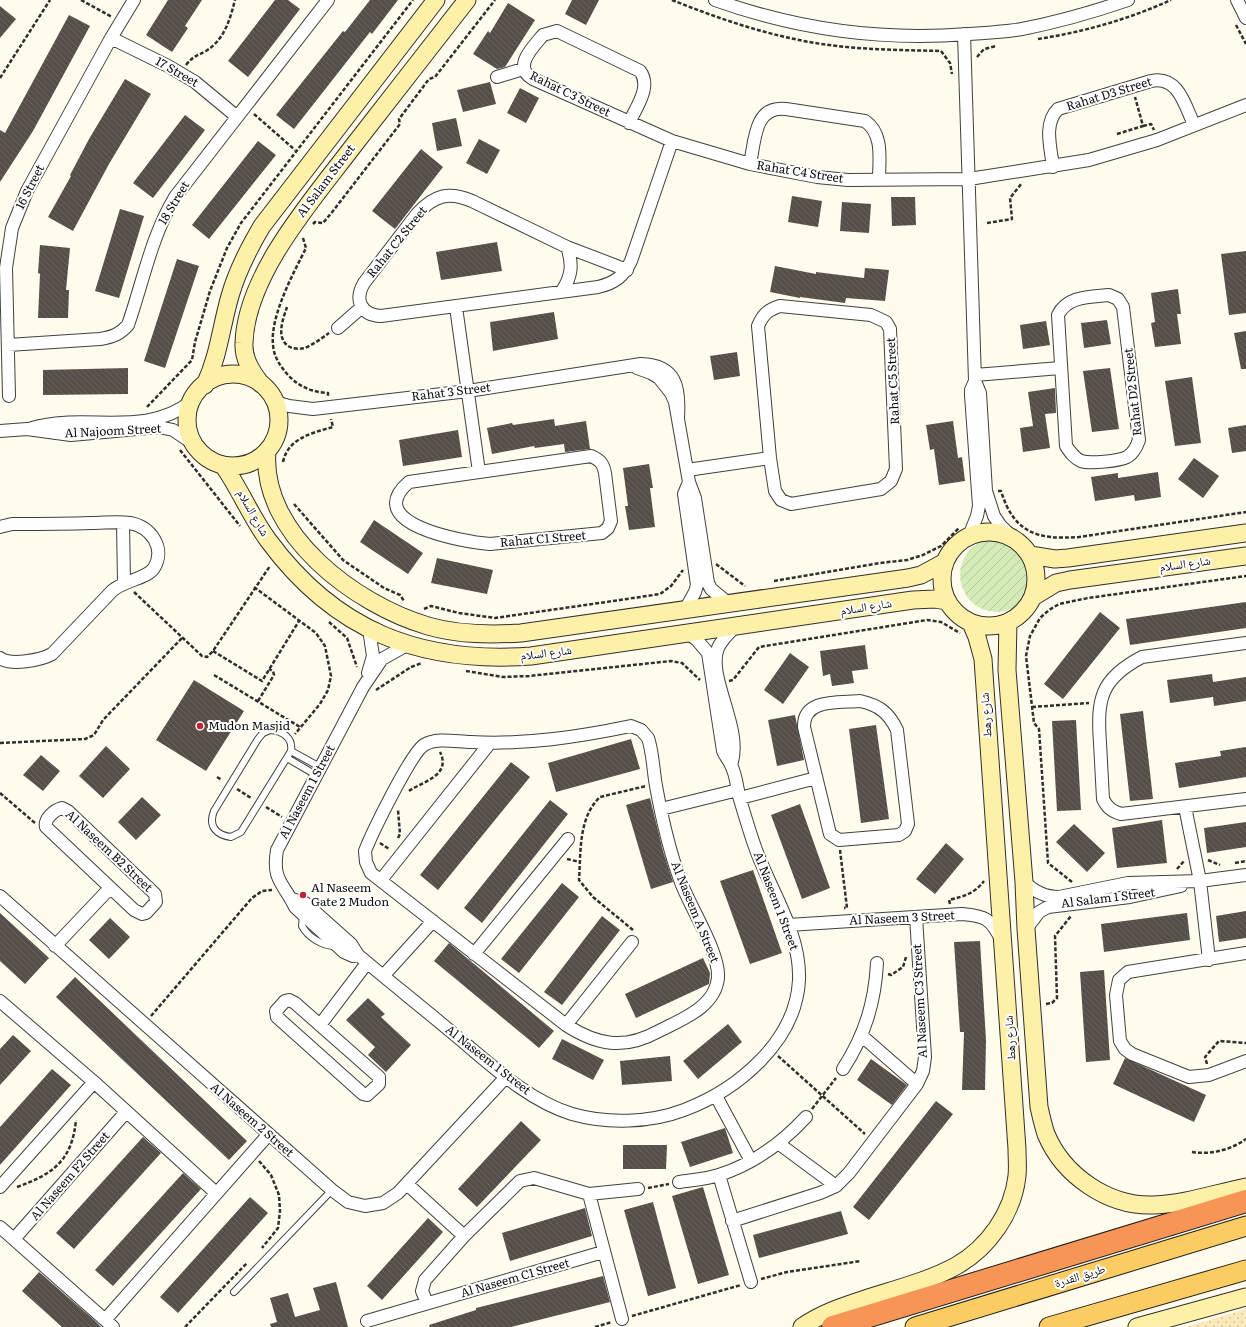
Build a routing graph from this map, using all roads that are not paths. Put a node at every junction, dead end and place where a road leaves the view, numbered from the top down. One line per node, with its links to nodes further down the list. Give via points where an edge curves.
1 (134, 0): 10 (street, 16 Street)
2 (328, 0): 14 (street, 18 Street)
3 (436, 0): 33 (street, Al Salam Street, via 262,226 248,249 230,296 216,358)
4 (467, 0): 32 (street, Al Salam Street, via 295,222 271,262 252,306 243,345 252,372)
5 (715, 0): 9 (street, via 783,20 841,31 902,36)
6 (1128, 0): 9 (street, via 1086,14 1022,29)
7 (1236, 0): 8 (street)
8 (1246, 18)
9 (964, 34): 20 (street)
10 (111, 38): 14 (street, 17 Street, via 196,82); 23 (street, 16 Street, via 18,209)
11 (523, 69): 12 (street); 15 (street, Rahat C3 Street, via 526,75 533,79); 15 (street, Rahat C3 Street, via 524,62 543,35 557,31 634,68 644,76 646,83)
12 (497, 78)
13 (1246, 105): 16 (street)
14 (236, 116): 29 (street, 18 Street, via 174,197 164,215 128,325 121,333 106,338)
15 (629, 123): 17 (street, Rahat C3 Street)
16 (1194, 125): 19 (street, via 1125,151); 19 (street, Rahat D3 Street, via 1177,89 1172,83 1158,79 1058,109 1049,123)
17 (672, 141): 18 (street, Rahat C3 Street); 24 (street)
18 (750, 164): 21 (street, Rahat C4 Street, via 817,177); 21 (street, Rahat C4 Street, via 762,117 768,111 777,108 786,109 865,121 872,126 879,142)
19 (1053, 167): 20 (street)
20 (969, 179): 21 (street, Rahat C4 Street); 31 (street)
21 (879, 180)
22 (566, 247): 24 (street, Rahat C2 Street); 25 (street, via 571,271); 26 (street, Rahat C2 Street, via 461,196 436,198 418,214 364,283 359,299)
23 (3, 268): 29 (street, 16 Street)
24 (627, 270): 25 (street, via 622,277 607,285)
25 (562, 291): 27 (street)
26 (362, 307): 27 (street, via 373,316); 28 (street)
27 (456, 307): 34 (street)
28 (338, 328)
29 (8, 345): 35 (street, 16 Street)
30 (1060, 368): 30 (street, Rahat D2 Street, via 1066,446 1072,455 1082,461 1094,462 1127,457 1136,450 1140,440 1123,307 1118,299 1109,296 1092,297 1068,302 1062,307 1058,315); 31 (street)
31 (975, 378): 40 (street, via 980,394)
32 (261, 384): 33 (street, via 248,377 233,374 218,377); 37 (street)
33 (205, 385): 36 (street)
34 (468, 391): 37 (street, Rahat 3 Street, via 302,409); 45 (street); 46 (street, Rahat 3 Street, via 653,364 664,369 673,378 678,389 678,417)
35 (9, 396)
36 (192, 400): 38 (street, Al Najoom Street, via 168,416 146,422); 41 (street, via 188,411 188,423)
37 (275, 402): 42 (street, via 279,423 277,433)
38 (77, 428): 39 (street, Al Najoom Street, via 49,424); 41 (street, Al Najoom Street, via 159,427 173,430)
39 (0, 431)
40 (978, 438): 49 (street, via 979,506 977,516); 51 (street, via 990,507 997,520)
41 (194, 444): 44 (street, via 202,454)
42 (267, 451): 44 (street, via 247,464); 60 (street, شارع السلام, via 267,475 275,505 305,549 347,586 398,615 451,631 490,635)
43 (770, 458): 43 (street, Rahat C5 Street, via 775,491 781,500 791,504 868,492 881,489 891,481 896,469 896,456 891,337 886,322 871,315 780,306 770,309 762,316 758,336); 46 (street)
44 (223, 465): 63 (street, شارع السلام, via 253,518 285,562 345,616)
45 (479, 472): 45 (street, Rahat C1 Street, via 408,482 400,490 396,500 398,512 405,521 416,526 459,540 490,544 602,533 611,521 603,465 591,456)
46 (688, 476): 52 (street, Rahat 3 Street, via 693,492 693,520)
47 (122, 523): 48 (street, via 12,524); 56 (street); 56 (street, via 136,525 150,533 158,544 159,557 153,569 142,577)
48 (0, 527)
49 (966, 530): 51 (street, via 1003,534); 55 (street)
50 (1246, 532): 53 (street, شارع السلام, via 1068,558 1055,559)
51 (1014, 539): 53 (street)
52 (698, 554): 59 (street, Rahat 3 Street, via 711,589); 60 (street, Rahat 3 Street, via 696,592)
53 (1030, 555): 57 (street, via 1035,568 1036,583)
54 (1246, 556): 57 (street, شارع السلام, via 1070,580 1056,583)
55 (945, 562): 58 (street, via 941,575); 59 (street, شارع السلام, via 927,572 908,578)
56 (124, 583): 68 (street, via 112,591 52,654 43,659 32,660 10,661)
57 (1032, 597): 61 (street, via 1027,607)
58 (947, 601): 62 (street, شارع السلام, via 913,600); 64 (street, via 961,618)
59 (728, 603): 60 (street, شارع السلام)
60 (685, 610)
61 (1008, 622): 64 (street); 87 (street, شارع رهط, via 1007,670)
62 (736, 626): 65 (street, شارع السلام); 70 (street, Al Naseem 1 Street, via 721,642 716,658)
63 (369, 629): 67 (street, شارع السلام); 69 (street, Al Naseem 1 Street, via 373,656)
64 (966, 629): 101 (street, شارع رهط, via 978,637 983,659)
65 (686, 632): 67 (street, شارع السلام, via 531,656 499,658 453,655); 70 (street, Al Naseem 1 Street, via 708,653)
66 (1246, 643): 81 (street, via 1142,657 1127,665 1116,676 1105,688 1099,703 1103,799 1106,806 1121,814)
67 (407, 645): 69 (street, Al Naseem 1 Street, via 382,659)
68 (0, 658)
69 (363, 687): 77 (street, Al Naseem 1 Street)
70 (720, 702): 71 (street, Al Naseem 1 Street); 72 (street, Al Naseem 1 Street)
71 (732, 732): 72 (street); 76 (street, Al Naseem 1 Street, via 735,747)
72 (720, 733): 76 (street, Al Naseem 1 Street, via 723,751)
73 (490, 743): 82 (street, Al Naseem A Street, via 543,741 631,726 641,730 648,738); 85 (street); 85 (street, Al Naseem A Street, via 440,741 422,746 412,760 365,850 366,862 371,872)
74 (291, 751): 75 (lane); 75 (lane, via 290,739 278,730 263,733 214,811 212,824 215,830 231,837 241,832); 77 (lane)
75 (287, 758): 77 (lane)
76 (731, 765): 79 (street, Al Naseem 1 Street)
77 (318, 771): 90 (street, Al Naseem 1 Street, via 277,850 277,878)
78 (816, 778): 78 (street, via 804,727 807,711 814,706 860,701 883,710 897,730 908,824 905,831 899,835 839,840 830,834); 79 (street)
79 (739, 794): 82 (street); 97 (street, Al Naseem 1 Street, via 755,847)
80 (1246, 799): 81 (street)
81 (1185, 807): 86 (street)
82 (661, 809): 112 (street, Al Naseem A Street, via 682,884 717,964 718,979 714,993 693,1013 650,1036 628,1043 605,1043 584,1036)
83 (568, 839): 105 (street)
84 (1246, 875): 86 (street, Al Salam 1 Street)
85 (380, 880): 96 (street, Al Naseem A Street)
86 (1200, 881): 88 (street, Al Salam 1 Street); 93 (street, Al Salam 1 Street); 107 (street)
87 (1024, 882): 92 (street, Al Salam 1 Street, via 1036,892 1050,897); 98 (street, شارع رهط)
88 (1128, 883): 92 (street, Al Salam 1 Street); 93 (street)
89 (110, 888): 89 (street, Al Naseem B2 Street, via 137,913 146,913 156,902 152,891 65,809 55,811 46,821 46,828); 102 (street)
90 (288, 895): 94 (street, Al Naseem 1 Street); 99 (street, Al Naseem 1 Street, via 305,903)
91 (0, 896): 102 (street, Al Naseem 2 Street)
92 (1083, 897): 93 (street, Al Salam 1 Street); 98 (street, Al Salam 1 Street, via 1039,912)
93 (1130, 898)
94 (303, 915): 99 (street, Al Naseem 1 Street); 103 (lane, via 302,926 306,931 320,943)
95 (916, 917): 97 (street, Al Naseem 3 Street); 101 (street, Al Naseem 3 Street, via 981,916 990,921); 118 (street, Al Naseem C3 Street, via 925,1057 923,1071)
96 (433, 921): 105 (street, Al Naseem A Street); 109 (street)
97 (788, 925): 119 (street, Al Naseem 1 Street, via 798,956 799,981 794,1006 784,1029 771,1049 749,1072)
98 (1026, 929): 129 (street, شارع رهط, via 1039,1107 1046,1134 1059,1157 1078,1177 1100,1192 1126,1202 1153,1205 1180,1202)
99 (329, 931): 103 (street, Al Naseem 1 Street); 106 (street, Al Naseem 1 Street, via 354,947)
100 (632, 942): 112 (street)
101 (1003, 943): 150 (street, شارع رهط, via 1018,1149 1017,1177 1010,1204 997,1229 979,1250 956,1266 829,1311)
102 (55, 946): 122 (street, Al Naseem 2 Street)
103 (338, 946): 106 (street, Al Naseem 1 Street, via 348,954)
104 (1246, 953): 107 (street)
105 (474, 954): 112 (street, Al Naseem A Street)
106 (362, 959): 109 (street, Al Naseem 1 Street); 111 (street)
107 (1209, 960): 114 (street, via 1128,972 1119,980 1116,989 1120,1041 1124,1049 1132,1054 1189,1077 1209,1075)
108 (877, 967): 113 (street, via 873,1000)
109 (384, 976): 116 (street, Al Naseem 1 Street)
110 (1, 1004): 117 (street)
111 (320, 1025): 111 (street, via 379,1077 379,1084 370,1094 361,1092 277,1017 276,1011 285,1001 292,1001)
112 (566, 1025)
113 (862, 1036): 115 (street); 118 (street)
114 (1246, 1061)
115 (843, 1069)
116 (506, 1077): 119 (street, Al Naseem 1 Street, via 535,1097 572,1114 608,1120 646,1119 682,1110); 127 (street, Al Naseem 2 Street)
117 (94, 1082): 120 (street); 130 (street)
118 (917, 1084): 128 (street, Al Naseem C3 Street, via 849,1173)
119 (716, 1096): 124 (street)
120 (126, 1112): 133 (street); 140 (street, Al Naseem F2 Street)
121 (806, 1117): 123 (street)
122 (268, 1135): 132 (street, Al Naseem 2 Street); 133 (street)
123 (778, 1143): 124 (street); 128 (street)
124 (751, 1161): 125 (street)
125 (719, 1175): 126 (street); 136 (street)
126 (680, 1182)
127 (407, 1184): 132 (street, Al Naseem 2 Street, via 383,1203 365,1206 348,1202); 139 (street)
128 (836, 1186): 136 (street)
129 (1246, 1186)
130 (5, 1187)
131 (638, 1189): 134 (street)
132 (332, 1190): 144 (lane)
133 (216, 1193): 149 (street)
134 (589, 1194): 139 (street, via 527,1178 514,1186); 141 (street)
135 (1246, 1200): 151 (highway)
136 (732, 1222): 143 (street)
137 (1246, 1226): 152 (main road, طريق القدرة)
138 (0, 1227): 140 (street)
139 (464, 1236): 146 (street, via 423,1283 422,1291)
140 (14, 1239): 149 (street)
141 (604, 1252): 146 (street, Al Naseem C1 Street); 147 (street)
142 (1246, 1270): 153 (main road)
143 (751, 1282)
144 (234, 1292)
145 (1245, 1298): 154 (street)
146 (426, 1303): 148 (street, Al Naseem C1 Street)
147 (622, 1319)
148 (367, 1321)
149 (109, 1323)
150 (802, 1327)
151 (833, 1327)
152 (915, 1327)
153 (1049, 1327)
154 (1136, 1327)

